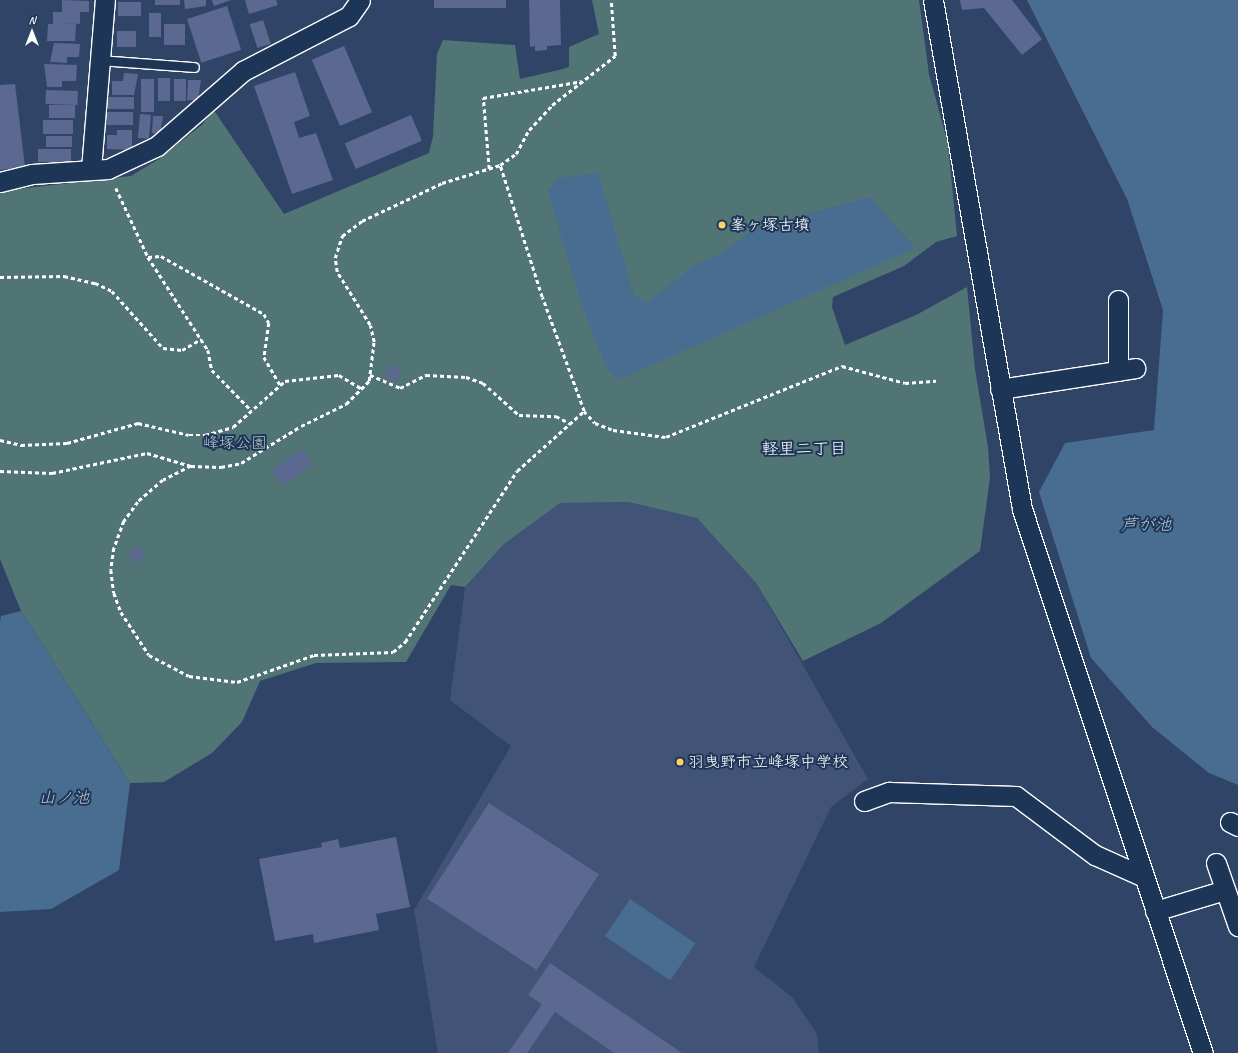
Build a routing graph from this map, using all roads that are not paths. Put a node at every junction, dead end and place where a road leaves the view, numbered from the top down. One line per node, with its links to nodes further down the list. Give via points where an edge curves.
1 (105, 0): 4 (street)
2 (360, 0): 6 (street, via 349,16 243,71 157,146 108,169)
3 (933, 0): 9 (street)
4 (100, 60): 5 (lane); 6 (street)
5 (194, 67)
6 (91, 169): 7 (street, via 32,174)
7 (0, 182)
8 (1118, 300): 9 (street, via 1126,369)
9 (1000, 389): 12 (street, via 1022,509)
10 (864, 801): 12 (street, via 890,792 1016,796 1095,855)
11 (1216, 863): 13 (street)
12 (1144, 877): 14 (street)
13 (1225, 890): 14 (street); 15 (street)
14 (1155, 911): 16 (street)
15 (1238, 926)
16 (1203, 1053)

